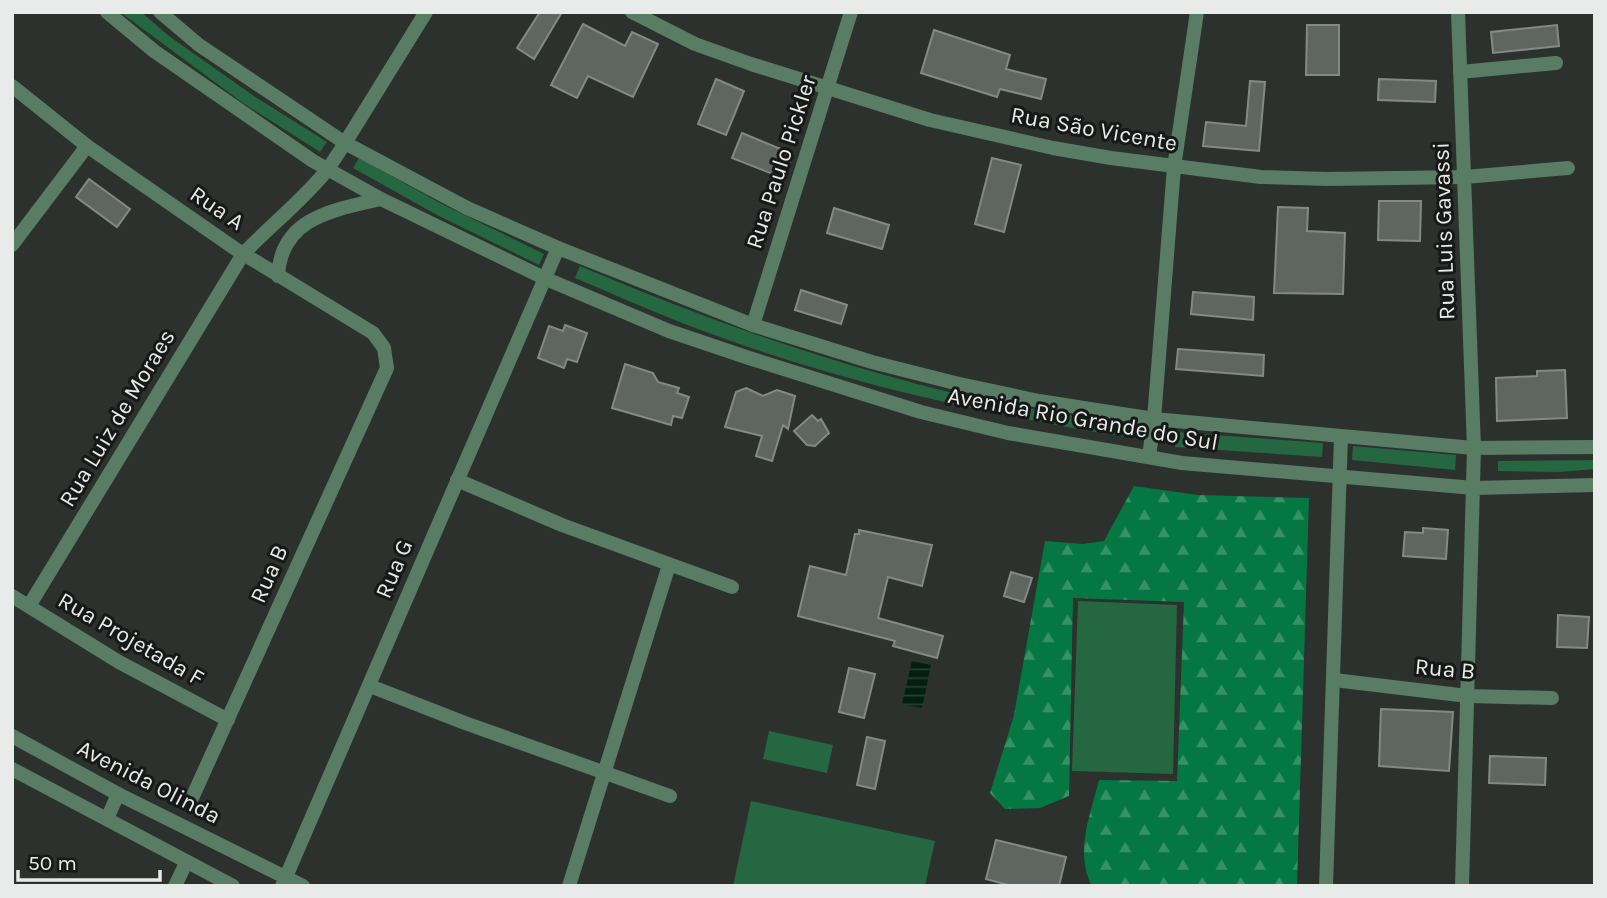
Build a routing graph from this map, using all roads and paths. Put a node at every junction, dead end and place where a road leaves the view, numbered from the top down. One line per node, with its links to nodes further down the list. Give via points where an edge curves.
1 (107, 12): 16 (street, Avenida Rio Grande do Sul, via 154,51)
2 (160, 12): 12 (street, Avenida Rio Grande do Sul, via 199,45)
3 (426, 12): 12 (street, Rua Luiz de Moraes)
4 (632, 12): 11 (street, Rua São Vicente, via 695,44)
5 (851, 12): 11 (street, Rua Paulo Pickler)
6 (1197, 12): 14 (street)
7 (1458, 12): 9 (street, Rua Luis Gavassi)
8 (1556, 63): 9 (street)
9 (1461, 72): 17 (street, Rua Luis Gavassi)
10 (12, 86): 13 (street, Rua A)
11 (828, 89): 14 (street, Rua São Vicente, via 994,135); 26 (street, Rua Paulo Pickler)
12 (345, 143): 16 (street, Rua Luiz de Moraes); 22 (street, Avenida Rio Grande do Sul, via 467,208)
13 (87, 146): 21 (street); 23 (street, Rua A)
14 (1174, 167): 17 (street, Rua São Vicente, via 1261,177); 28 (street)
15 (1568, 168): 17 (street, Rua São Vicente)
16 (328, 169): 18 (street, Rua Luiz de Moraes); 19 (street, Avenida Rio Grande do Sul)
17 (1465, 177): 31 (street, Rua Luis Gavassi)
18 (310, 192): 20 (street); 23 (street, Rua Luiz de Moraes)
19 (380, 200): 20 (street); 25 (street, Avenida Rio Grande do Sul)
20 (332, 210): 24 (street, via 316,216 289,239 279,257)
21 (12, 245)
22 (558, 248): 25 (street); 26 (street, Avenida Rio Grande do Sul)
23 (243, 254): 24 (street, Rua A); 40 (street, Rua Luiz de Moraes)
24 (278, 276): 27 (street, Rua A, via 373,333 384,348)
25 (544, 278): 32 (street, Avenida Rio Grande do Sul, via 668,331 921,412 1008,433); 34 (street, Rua G)
26 (752, 325): 28 (street, Avenida Rio Grande do Sul, via 955,383)
27 (387, 368): 45 (street, Rua B)
28 (1154, 419): 29 (street, Avenida Rio Grande do Sul); 32 (street)
29 (1341, 437): 31 (street, Avenida Rio Grande do Sul); 33 (street)
30 (1595, 447): 31 (street, Avenida Rio Grande do Sul)
31 (1474, 448): 36 (street, Rua Luis Gavassi)
32 (1149, 457): 33 (street, Avenida Rio Grande do Sul)
33 (1339, 478): 36 (street, Avenida Rio Grande do Sul); 41 (street)
34 (457, 481): 37 (street); 42 (street, Rua G)
35 (1595, 485): 36 (street, Avenida Rio Grande do Sul)
36 (1474, 488): 43 (street)
37 (669, 565): 38 (street); 48 (street)
38 (732, 587)
39 (12, 596): 40 (street, Rua Projetada F)
40 (29, 606): 45 (street, Rua Projetada F, via 119,662)
41 (1335, 680): 43 (street, Rua B); 59 (street)
42 (370, 685): 48 (street); 54 (street, Rua G)
43 (1468, 696): 44 (street, Rua B); 60 (street)
44 (1552, 698)
45 (228, 720): 51 (street, Rua B)
46 (12, 736): 49 (street, Avenida Olinda)
47 (12, 769): 52 (street)
48 (603, 773): 50 (street); 58 (street)
49 (118, 794): 52 (street); 54 (street, Avenida Olinda)
50 (670, 796)
51 (192, 798)
52 (107, 819): 53 (street)
53 (186, 863): 55 (street); 56 (street)
54 (284, 882): 57 (street, Avenida Olinda)
55 (175, 886)
56 (233, 886)
57 (303, 886)
58 (569, 886)
59 (1327, 886)
60 (1462, 886)

